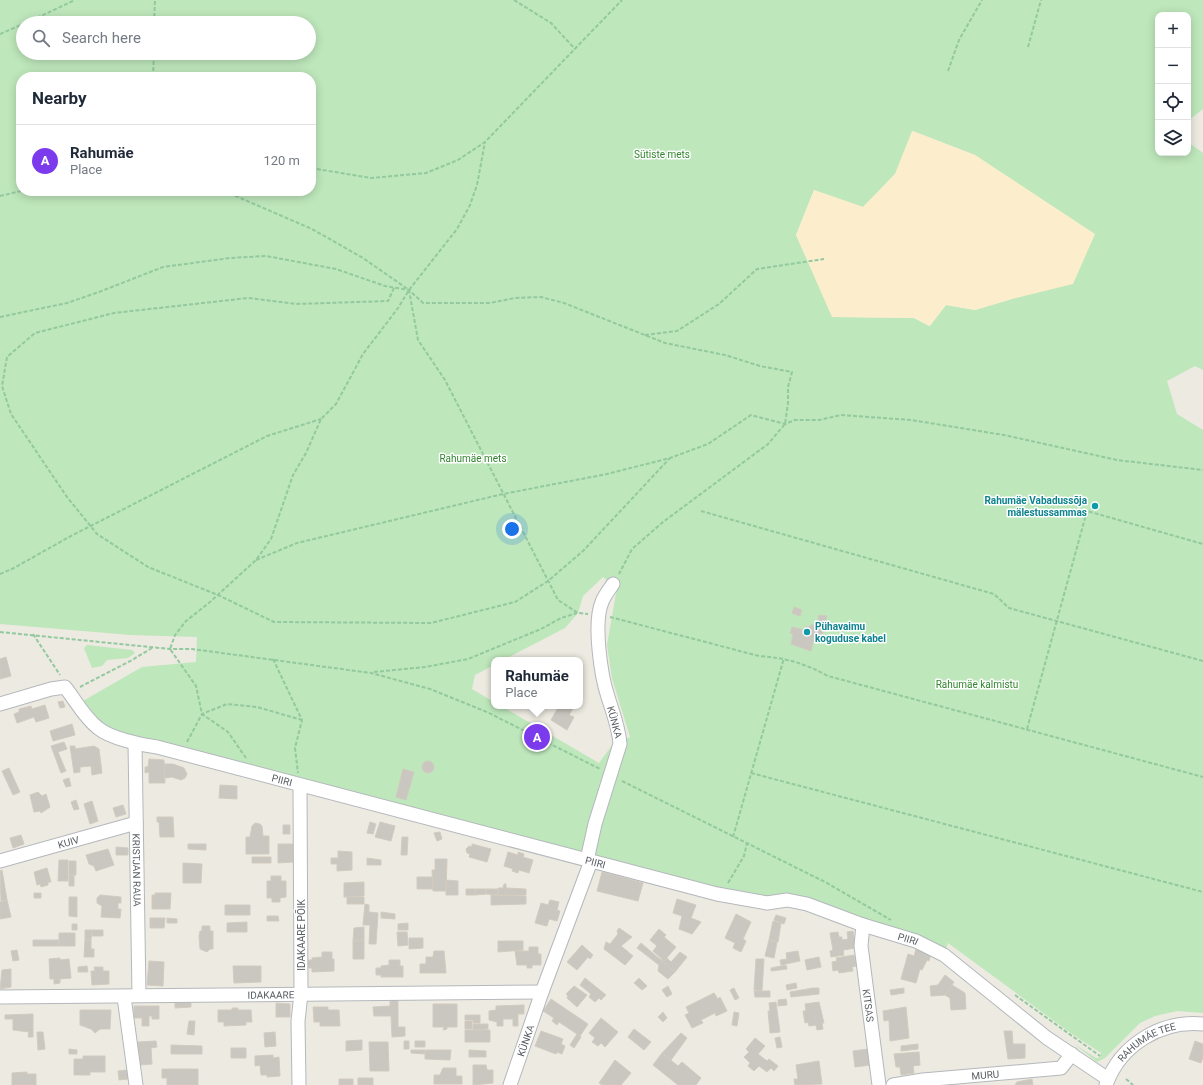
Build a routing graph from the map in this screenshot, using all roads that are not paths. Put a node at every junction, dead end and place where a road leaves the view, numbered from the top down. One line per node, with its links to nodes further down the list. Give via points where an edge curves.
1 (613, 584): 7 (street, KÜNKA, via 601,602 599,648 607,695 620,733 620,744 595,824)
2 (0, 704): 3 (street, PIIRI, via 51,688 68,691 76,705 99,729)
3 (135, 744): 4 (street, PIIRI, via 157,747); 5 (street, KRISTJAN RAUA)
4 (300, 786): 7 (street, PIIRI); 10 (street, IDAKAARE PÕIK)
5 (136, 823): 6 (street, KUIV); 11 (street, KRISTJAN RAUA)
6 (0, 861)
7 (589, 861): 8 (street, PIIRI, via 721,895 767,903 787,900 807,904); 9 (street, KÜNKA)
8 (863, 925): 15 (street, PIIRI, via 916,941 944,955 1047,1038); 20 (street, KITSAS, via 861,946)
9 (542, 992): 10 (street, IDAKAARE); 19 (street, KÜNKA)
10 (301, 994): 11 (street, IDAKAARE); 18 (street, IDAKAARE PÕIK, via 298,1021)
11 (139, 995): 13 (street, IDAKAARE)
12 (0, 997): 13 (street, IDAKAARE)
13 (124, 997): 17 (street)
14 (1203, 1024): 16 (street, RAHUMÄE TEE, via 1176,1025 1151,1033 1120,1058)
15 (1072, 1054): 16 (street, PIIRI); 21 (street, MURU, via 1061,1068)
16 (1107, 1082)
17 (136, 1085)
18 (299, 1085)
19 (510, 1085)
20 (879, 1085)
21 (893, 1085)

